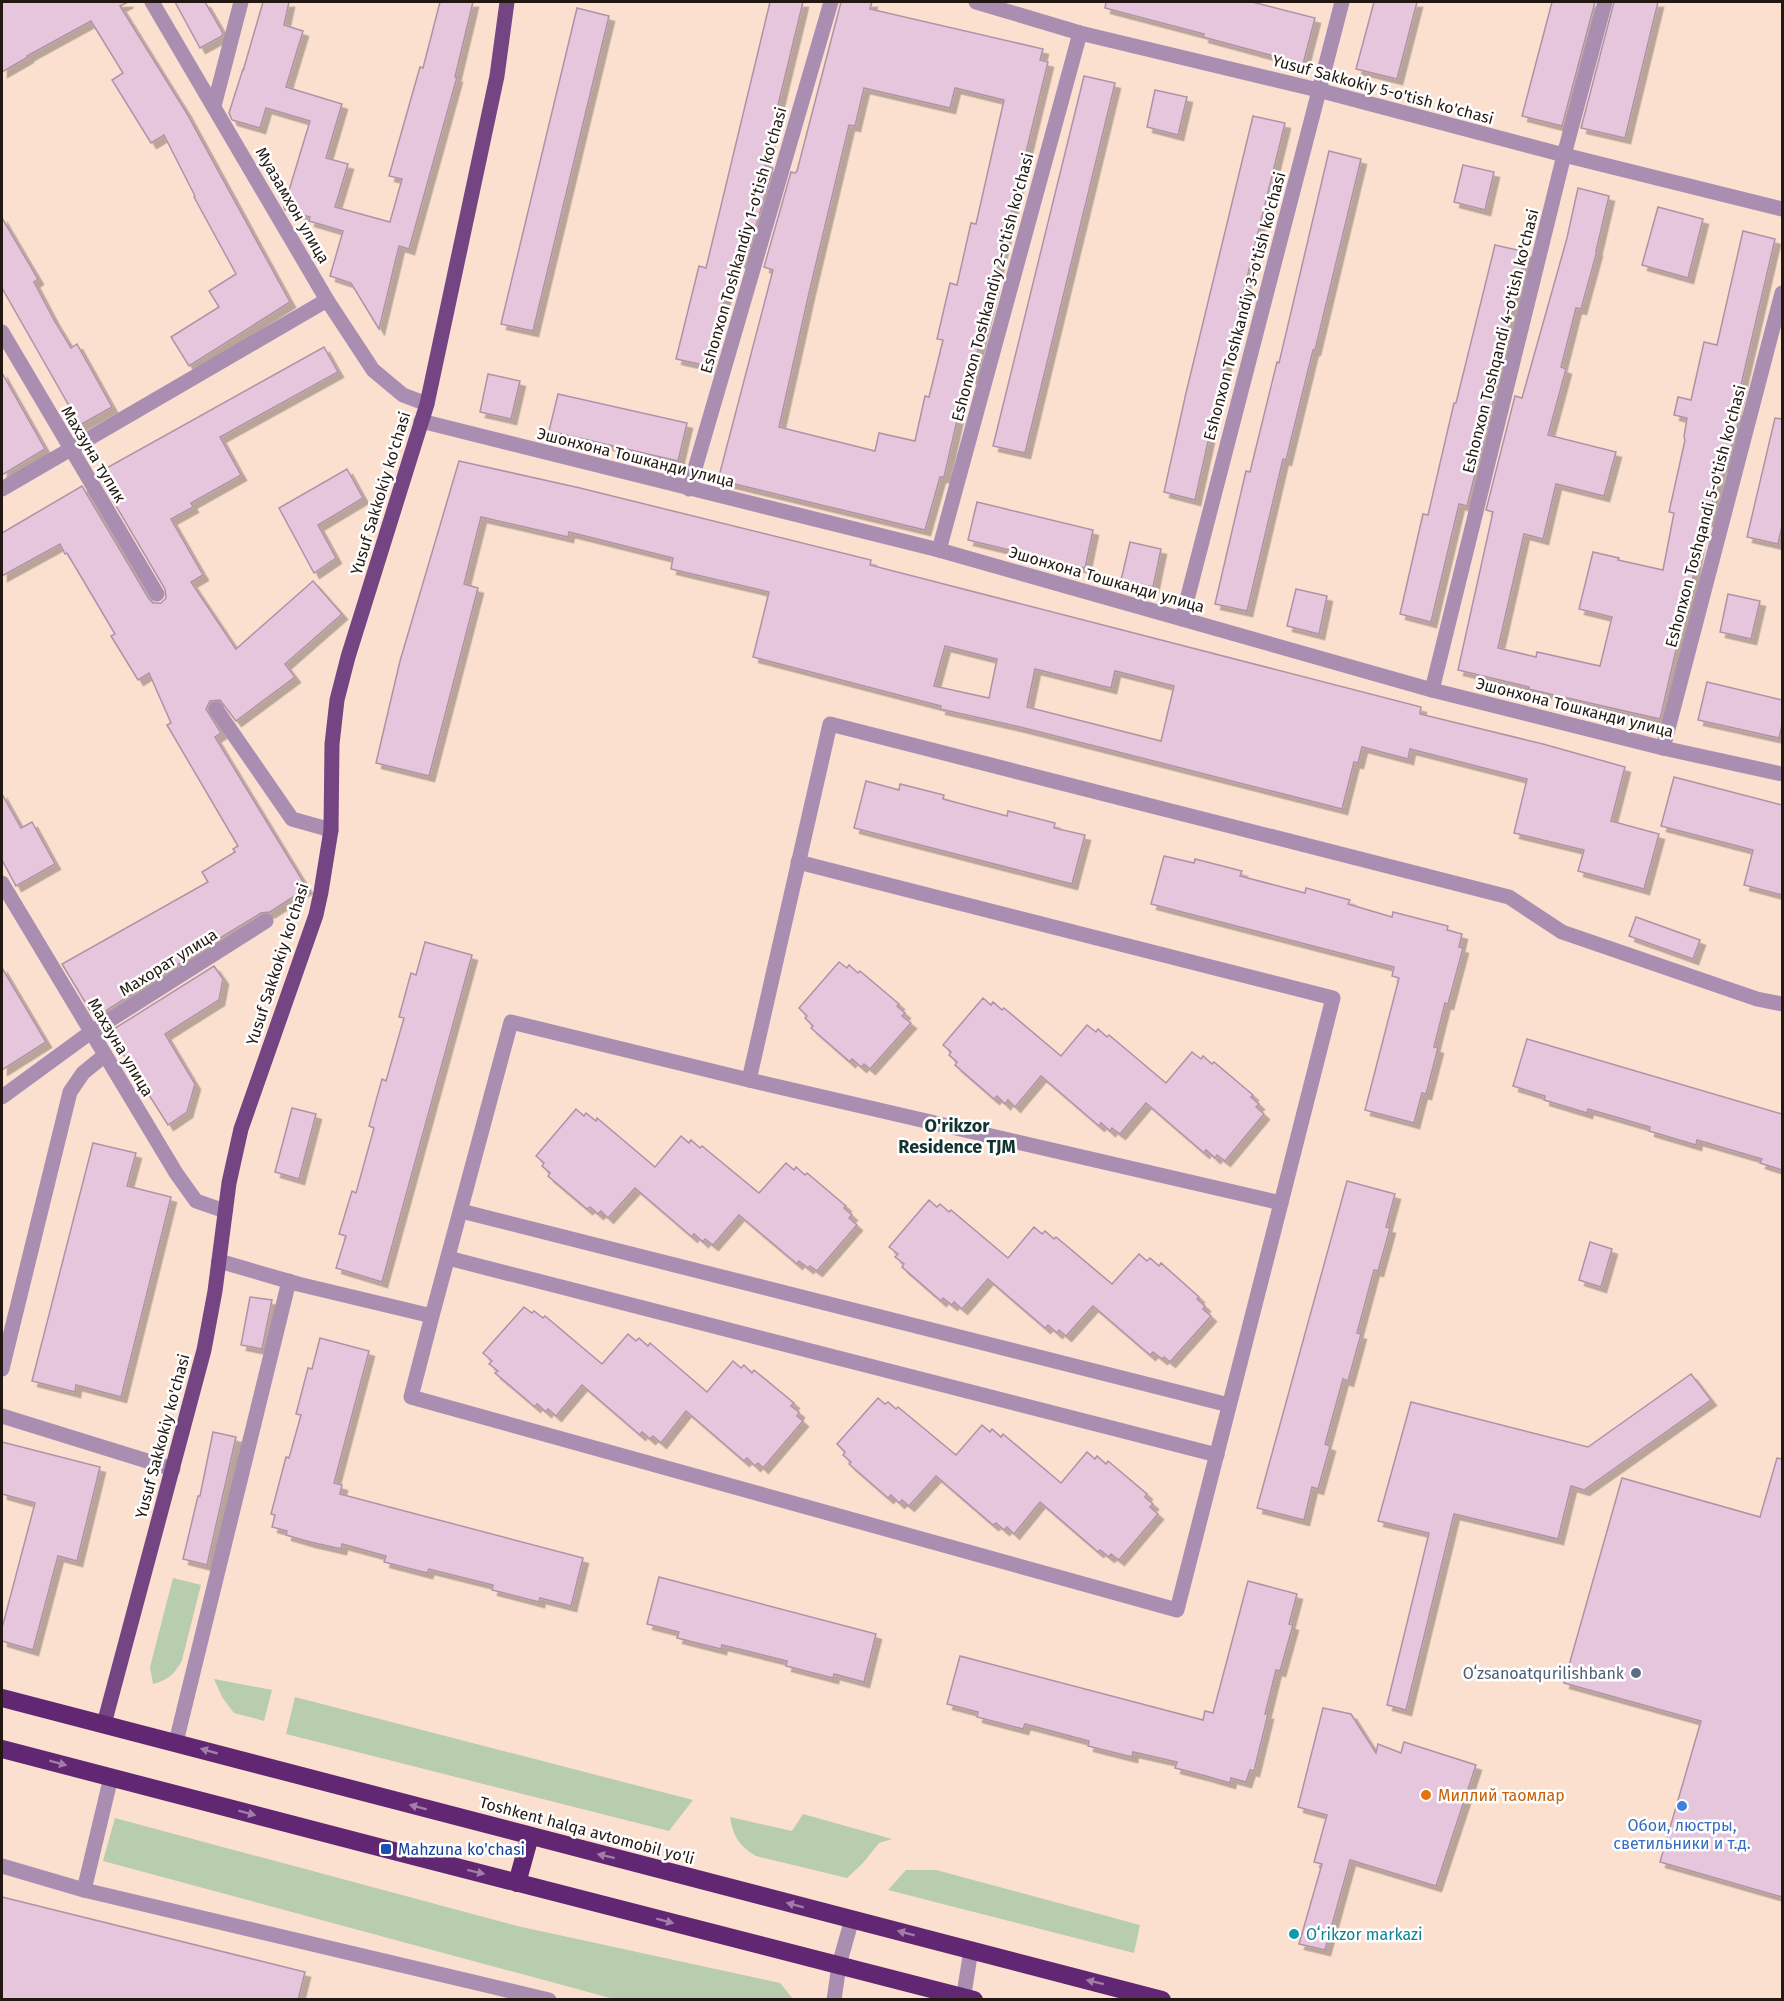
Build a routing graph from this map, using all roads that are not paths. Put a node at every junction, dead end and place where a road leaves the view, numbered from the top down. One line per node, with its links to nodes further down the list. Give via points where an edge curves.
1 (152, 2): 10 (street, Муазамхон улица)
2 (241, 2): 10 (street)
3 (507, 2): 16 (main road, Yusuf Sakkokiy ko'chasi, via 497,76)
4 (831, 2): 20 (street, Eshonxon Toshkandiy 1-o'tish ko'chasi)
5 (976, 2): 8 (street, Yusuf Sakkokiy 5-o'tish ko'chasi)
6 (1342, 2): 9 (street, Eshonxon Toshkandiy 3-o'tish ko'chasi)
7 (1605, 2): 11 (street, Eshonxon Toshqandi 4-o'tish ko'chasi)
8 (1080, 33): 9 (street, Yusuf Sakkokiy 5-o'tish ko'chasi); 21 (street, Eshonxon Toshkandiy 2-o'tish ko'chasi)
9 (1318, 90): 11 (street, Yusuf Sakkokiy 5-o'tish ko'chasi); 23 (street, Eshonxon Toshkandiy 3-o'tish ko'chasi)
10 (214, 106): 14 (street, Муазамхон улица)
11 (1564, 155): 12 (street, Yusuf Sakkokiy 5-o'tish ko'chasi); 24 (street, Eshonxon Toshqandi 4-o'tish ko'chasi)
12 (1782, 209)
13 (1782, 293): 26 (street, Eshonxon Toshqandi 5-o'tish ko'chasi)
14 (327, 300): 16 (street, Муазамхон улица, via 373,370 403,395); 18 (street)
15 (2, 332): 18 (street, Махзуна тупик)
16 (427, 404): 17 (main road, Yusuf Sakkokiy ko'chasi)
17 (421, 421): 20 (street, Эшонхона Тошканди улица); 28 (main road, Yusuf Sakkokiy ko'chasi, via 337,700)
18 (70, 449): 19 (street); 22 (street, Махзуна тупик)
19 (2, 489)
20 (689, 489): 21 (street, Эшонхона Тошканди улица)
21 (939, 550): 23 (street, Эшонхона Тошканди улица)
22 (157, 594)
23 (1182, 619): 24 (street, Эшонхона Тошканди улица)
24 (1432, 690): 26 (street, Эшонхона Тошканди улица)
25 (216, 709): 28 (street, via 292,819)
26 (1663, 748): 27 (street, Эшонхона Тошканди улица)
27 (1782, 774)
28 (331, 830): 38 (main road, Yusuf Sakkokiy ko'chasi, via 316,915 243,1120)
29 (798, 862): 32 (street, via 830,724 1509,897 1562,932); 35 (street); 37 (street, via 1334,998)
30 (2, 883): 33 (street, Махзуна улица)
31 (266, 921): 33 (street, Махорат улица)
32 (1782, 1005)
33 (91, 1032): 34 (street, Махзуна улица); 36 (street, Махорат улица)
34 (105, 1055): 38 (street, Махзуна улица, via 196,1201); 44 (street, via 83,1073 70,1092)
35 (749, 1080): 37 (street); 39 (street, via 511,1022)
36 (2, 1097)
37 (1281, 1203): 45 (street)
38 (225, 1210): 41 (main road, Yusuf Sakkokiy ko'chasi)
39 (461, 1211): 40 (street); 45 (street)
40 (448, 1258): 43 (street); 47 (street)
41 (219, 1261): 42 (street); 48 (main road, Yusuf Sakkokiy ko'chasi, via 204,1350)
42 (289, 1281): 43 (street); 51 (street)
43 (432, 1316): 47 (street, via 411,1397 1177,1610)
44 (2, 1369)
45 (1230, 1405): 47 (street)
46 (2, 1416): 48 (street)
47 (1216, 1455)
48 (173, 1469): 50 (main road, Yusuf Sakkokiy ko'chasi)
49 (2, 1698): 50 (highway, Toshkent halqa avtomobil yo'li)
50 (104, 1724): 51 (highway, Toshkent halqa avtomobil yo'li)
51 (176, 1742): 54 (highway, Toshkent halqa avtomobil yo'li, one-way to 51)
52 (2, 1749): 53 (highway, one-way to 53)
53 (111, 1777): 56 (highway, one-way to 56); 57 (street)
54 (530, 1836): 56 (highway); 58 (highway, Toshkent halqa avtomobil yo'li, one-way to 54)
55 (2, 1866): 57 (street)
56 (517, 1882): 60 (highway, one-way to 60)
57 (84, 1890): 62 (street)
58 (852, 1919): 59 (highway, Toshkent halqa avtomobil yo'li, one-way to 58); 60 (street)
59 (971, 1950): 61 (street); 64 (highway, Toshkent halqa avtomobil yo'li, one-way to 59)
60 (839, 1965): 61 (highway); 63 (street)
61 (967, 1999)
62 (549, 2000)
63 (834, 2000)
64 (1162, 2000)

